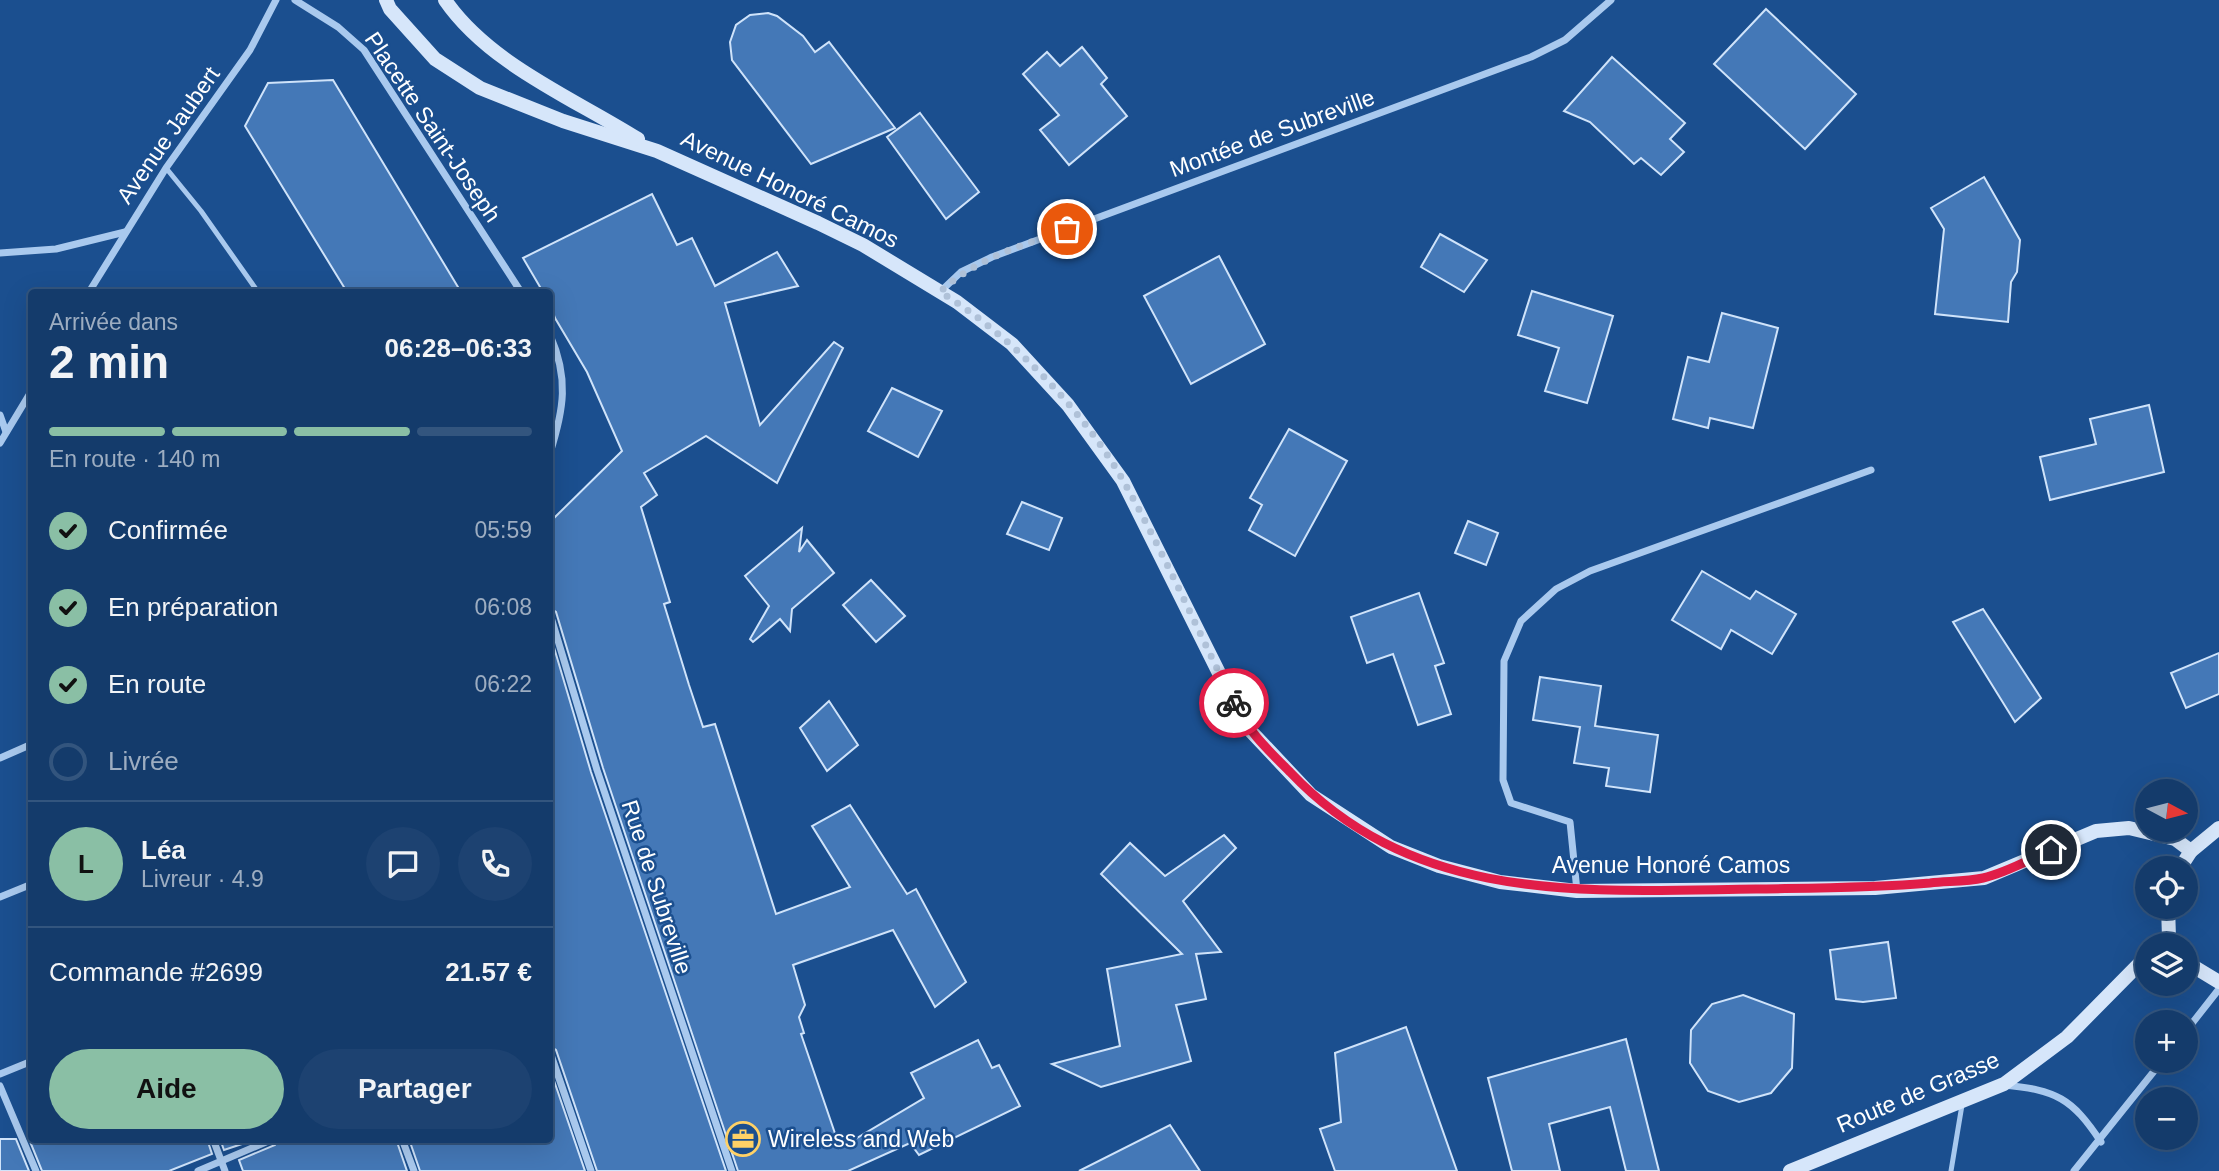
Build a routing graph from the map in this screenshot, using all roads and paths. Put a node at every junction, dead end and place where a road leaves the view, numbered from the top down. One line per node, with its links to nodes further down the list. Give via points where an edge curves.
1 (276, 0): 7 (street, Avenue Jaubert, via 250,50)
2 (295, 0): 12 (street, Placette Saint-Joseph, via 338,27 363,50)
3 (386, 0): 6 (street, Avenue Honoré Camos, via 435,59 480,88)
4 (445, 0): 6 (street, Avenue Honoré Camos, via 460,22 499,56)
5 (1611, 0): 13 (street, Montée de Subreville, via 1565,40 1531,57 992,257 961,272)
6 (657, 151): 13 (street, Avenue Honoré Camos, via 863,245)
7 (166, 168): 8 (street, Avenue Jaubert); 11 (lane)
8 (125, 232): 9 (street, via 56,249); 10 (street, Avenue Jaubert)
9 (0, 253)
10 (91, 289)
11 (256, 289)
12 (519, 289)
13 (940, 292): 28 (street, Avenue Honoré Camos, via 1012,344 1068,405 1123,481 1244,725 1311,795 1391,847 1439,866 1500,882)
14 (553, 342): 18 (street, via 562,362 562,395)
15 (28, 396): 17 (street)
16 (0, 415): 17 (street)
17 (6, 432): 19 (street)
18 (553, 438)
19 (0, 443)
20 (1871, 470): 28 (street, via 1590,571 1556,589 1521,621 1504,661 1503,780 1511,803 1570,822)
21 (553, 624): 52 (street, Rue de Subreville, via 597,771)
22 (28, 746): 23 (street)
23 (0, 758)
24 (2219, 828): 25 (street)
25 (2191, 850): 26 (street); 28 (street, Avenue Honoré Camos, via 2175,839 2129,828 2096,831 1984,878 1875,888)
26 (2187, 856)
27 (28, 886): 29 (street)
28 (1577, 891)
29 (0, 897)
30 (2135, 968): 39 (street, Route de Grasse, via 2067,1037)
31 (2198, 969): 32 (street)
32 (2219, 982)
33 (2219, 989): 34 (street)
34 (2198, 1016)
35 (553, 1061): 51 (street)
36 (28, 1063): 38 (street)
37 (2153, 1073): 42 (street)
38 (0, 1074)
39 (2004, 1084): 41 (street, Route de Grasse); 42 (street, via 2043,1089 2065,1099 2084,1116)
40 (0, 1086): 47 (street)
41 (1962, 1103): 53 (street, Route de Grasse); 54 (lane)
42 (2101, 1142): 55 (street)
43 (214, 1143): 46 (street)
44 (264, 1143): 46 (street)
45 (404, 1143): 50 (street)
46 (221, 1161): 48 (street); 49 (street)
47 (36, 1171)
48 (198, 1171)
49 (225, 1171)
50 (414, 1171)
51 (591, 1171)
52 (732, 1171)
53 (1790, 1171)
54 (1951, 1171)
55 (2074, 1171)

